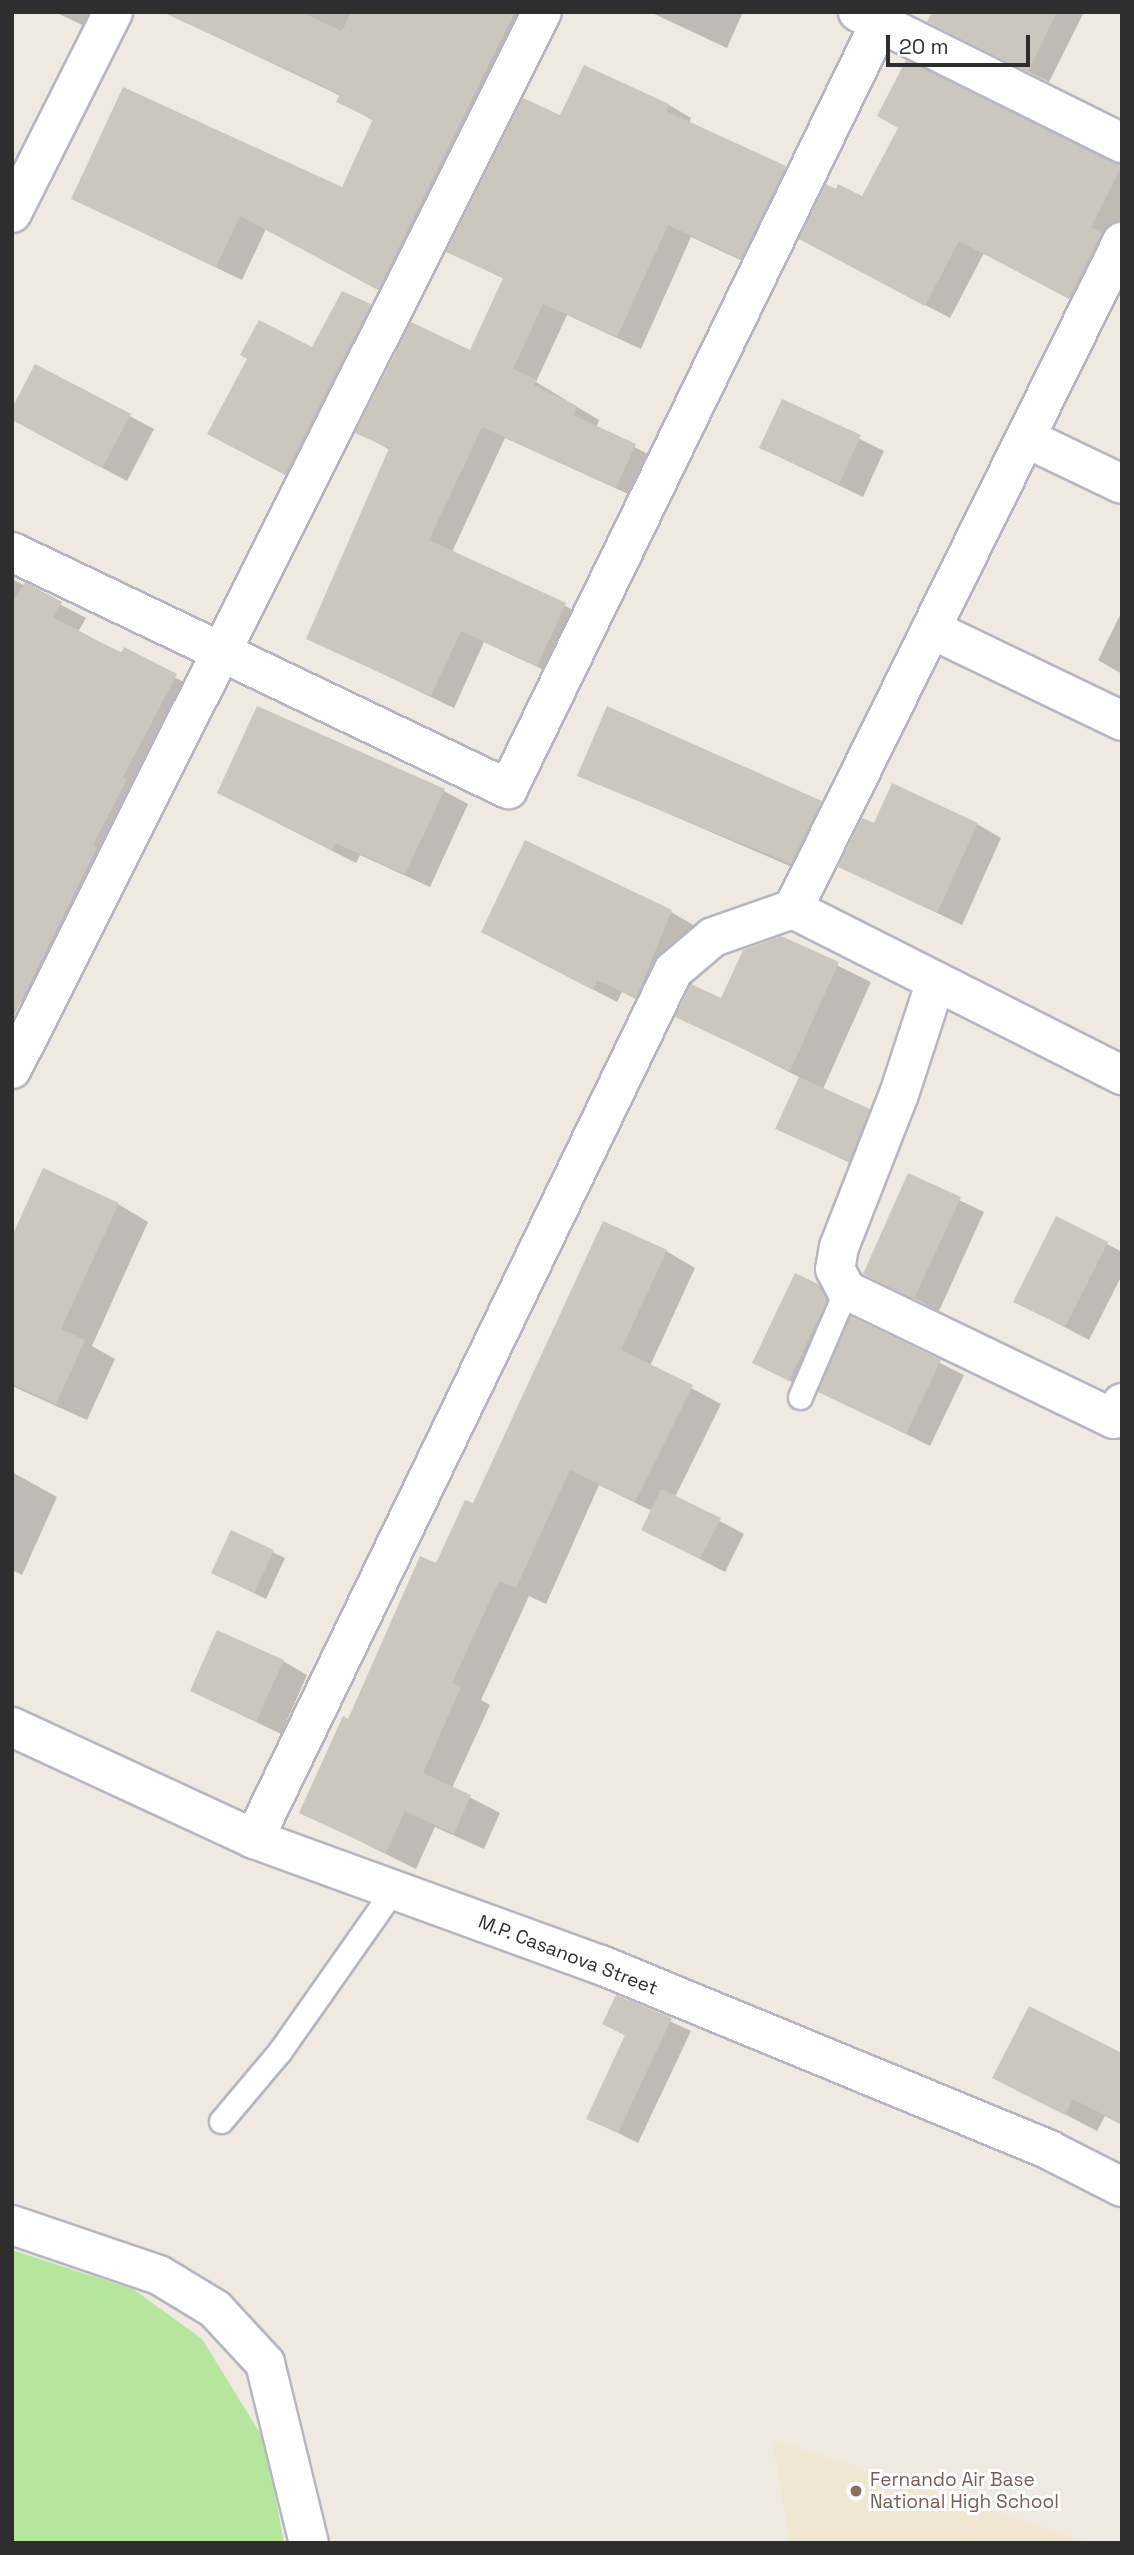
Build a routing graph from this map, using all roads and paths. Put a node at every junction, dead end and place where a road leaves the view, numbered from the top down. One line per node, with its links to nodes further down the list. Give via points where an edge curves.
1 (113, 12): 5 (street)
2 (542, 12): 11 (street)
3 (869, 17): 4 (street); 11 (street, via 508,789)
4 (1122, 143)
5 (12, 213)
6 (1122, 242): 7 (street)
7 (1026, 438): 8 (street); 10 (street)
8 (1122, 484)
9 (12, 552): 11 (street)
10 (931, 629): 12 (street); 13 (street)
11 (221, 652): 15 (street)
12 (1122, 721)
13 (793, 909): 14 (street); 21 (street, via 713,937 673,971)
14 (935, 984): 16 (street); 17 (street, via 899,1094 839,1247 835,1269)
15 (12, 1069)
16 (1122, 1075)
17 (846, 1290): 18 (lane); 19 (street, via 1114,1419)
18 (800, 1397)
19 (1122, 1403)
20 (12, 1727): 21 (street, M.P. Casanova Street)
21 (254, 1839): 22 (street, M.P. Casanova Street)
22 (393, 1890): 23 (lane, via 280,2051); 24 (street, M.P. Casanova Street, via 601,1965 1049,2150)
23 (221, 2121)
24 (1122, 2187)
25 (12, 2225): 26 (street, via 159,2275 224,2318 265,2363)
26 (309, 2543)

